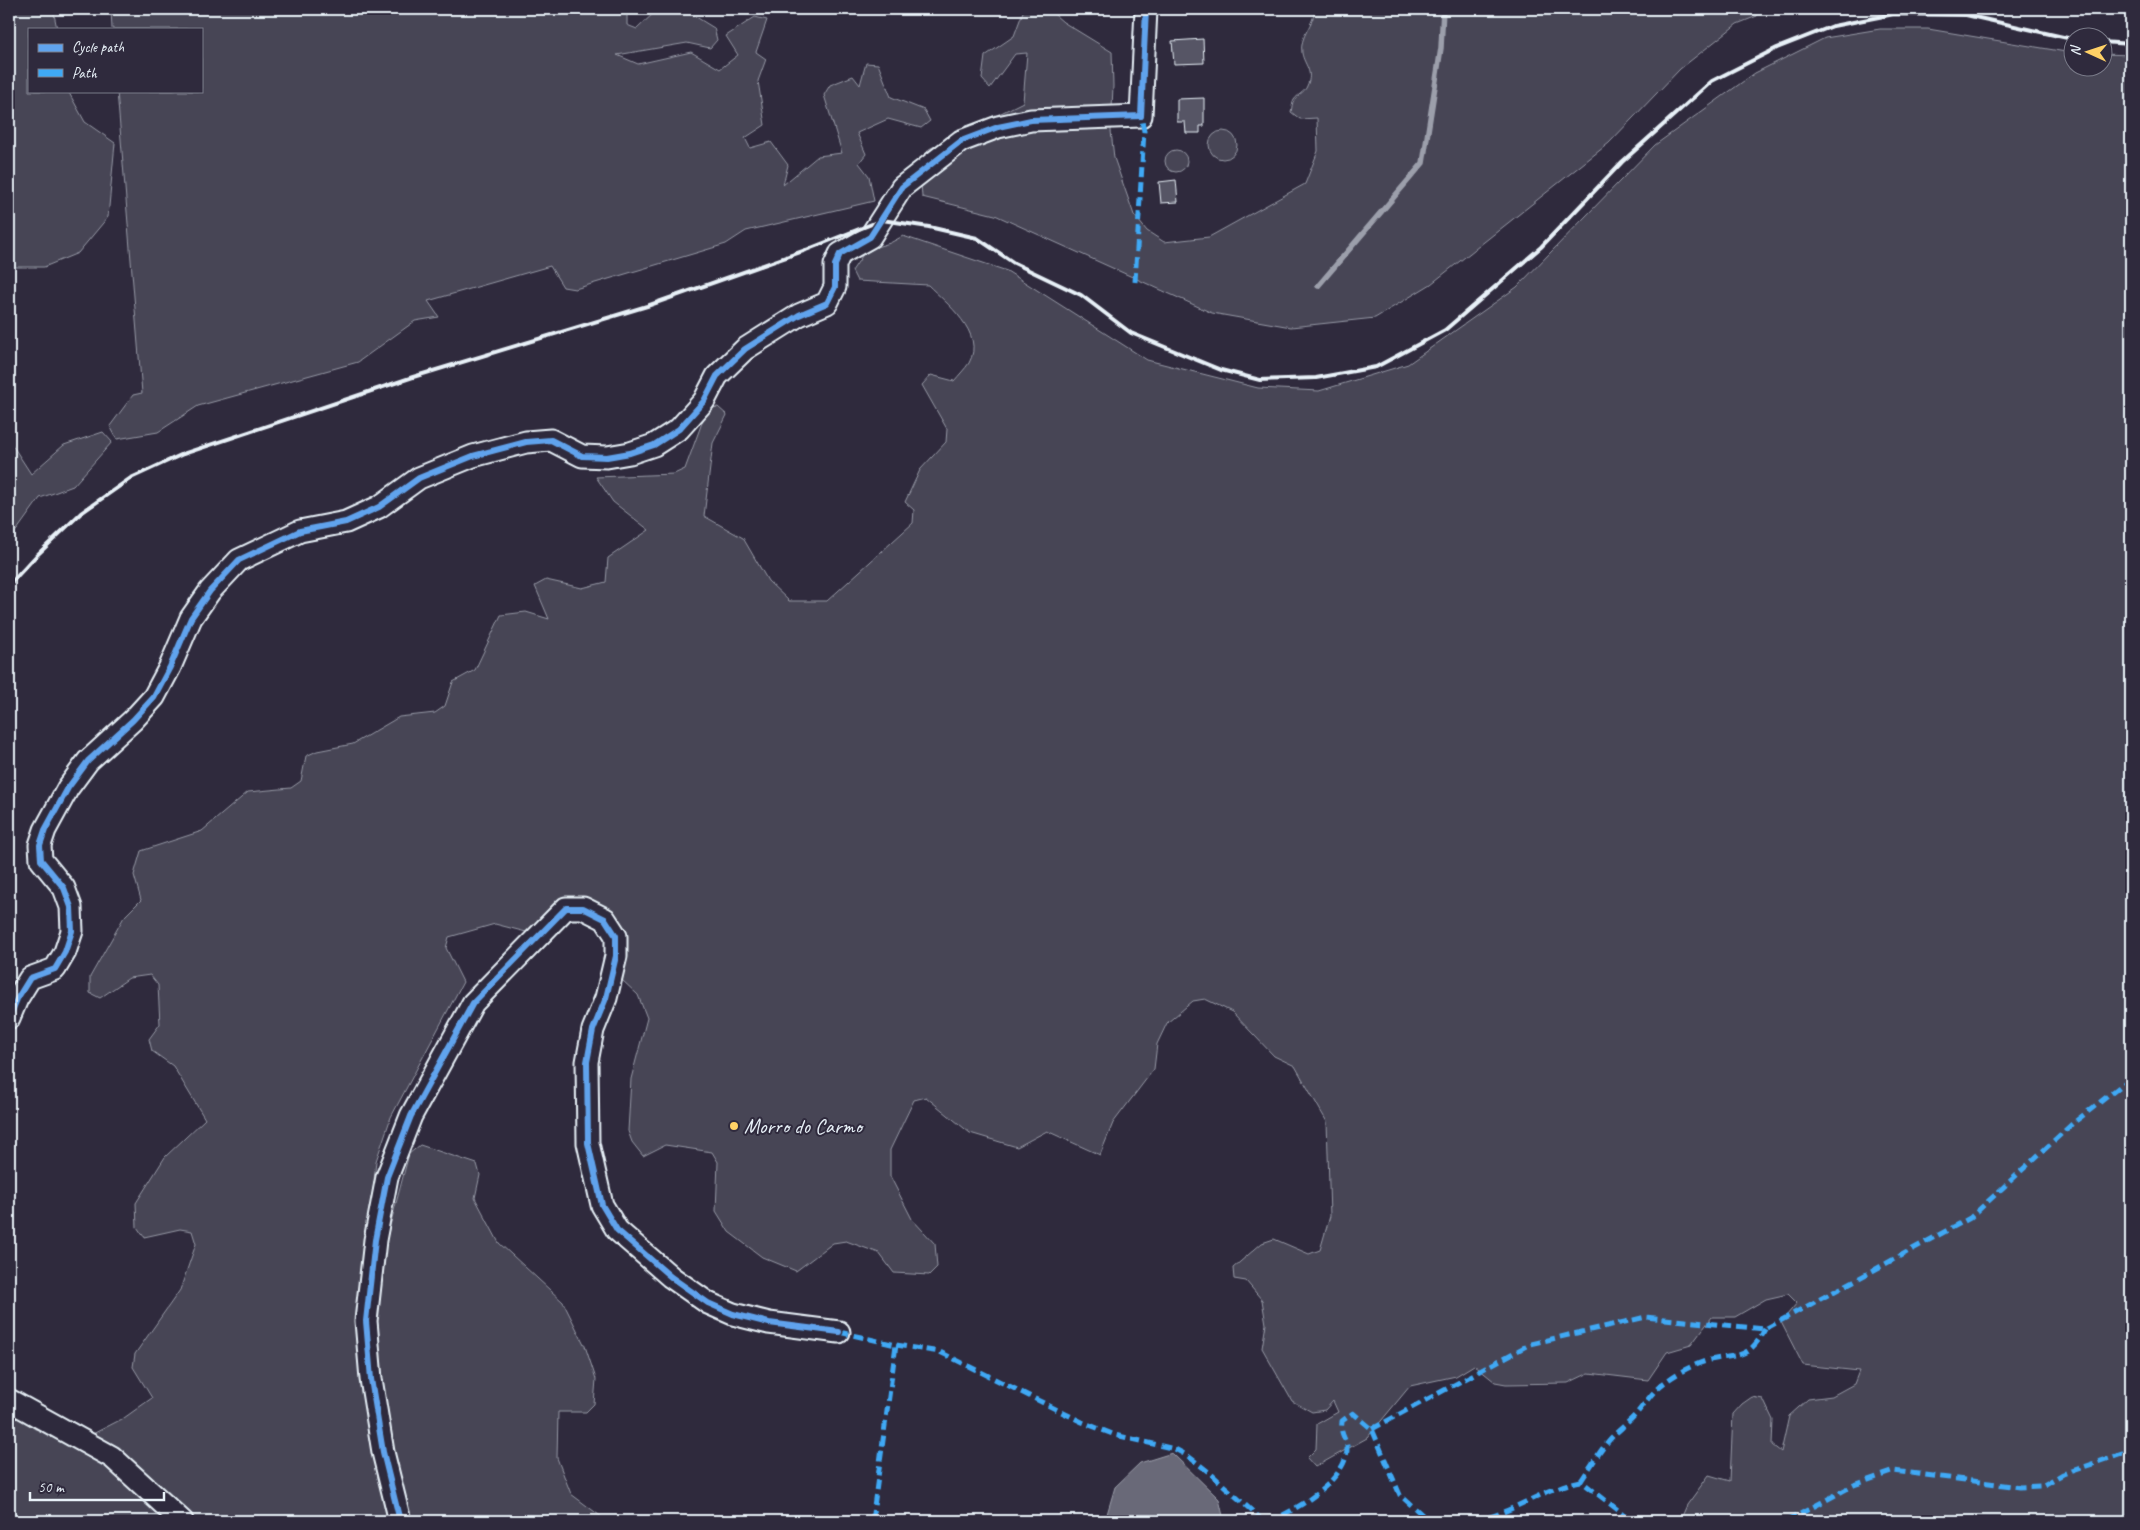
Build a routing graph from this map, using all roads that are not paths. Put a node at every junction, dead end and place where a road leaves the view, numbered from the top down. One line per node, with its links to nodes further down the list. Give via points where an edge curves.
1 (1146, 9): 2 (street, via 1141,116 1031,120 998,127 961,141 902,187 870,237 840,254 835,265 835,287 827,302 799,315 745,350 717,376 704,401 679,429 654,445 608,457 582,456 552,440 526,442 473,456 419,478 379,506 346,522 300,531 238,560 191,618 154,697 88,761 68,788 45,830 40,845 41,860 64,888 72,931 55,969 30,978 16,999)
2 (9, 1018)
3 (839, 1332): 6 (street, via 770,1323 733,1314 708,1303 671,1277 617,1230 602,1205 588,1143 587,1062 593,1030 606,998 616,956 616,936 605,919 583,908 566,908 473,1003 410,1116 387,1177 375,1240 366,1321 370,1379)
4 (9, 1400): 5 (street, via 112,1458)
5 (182, 1521)
6 (400, 1521)

